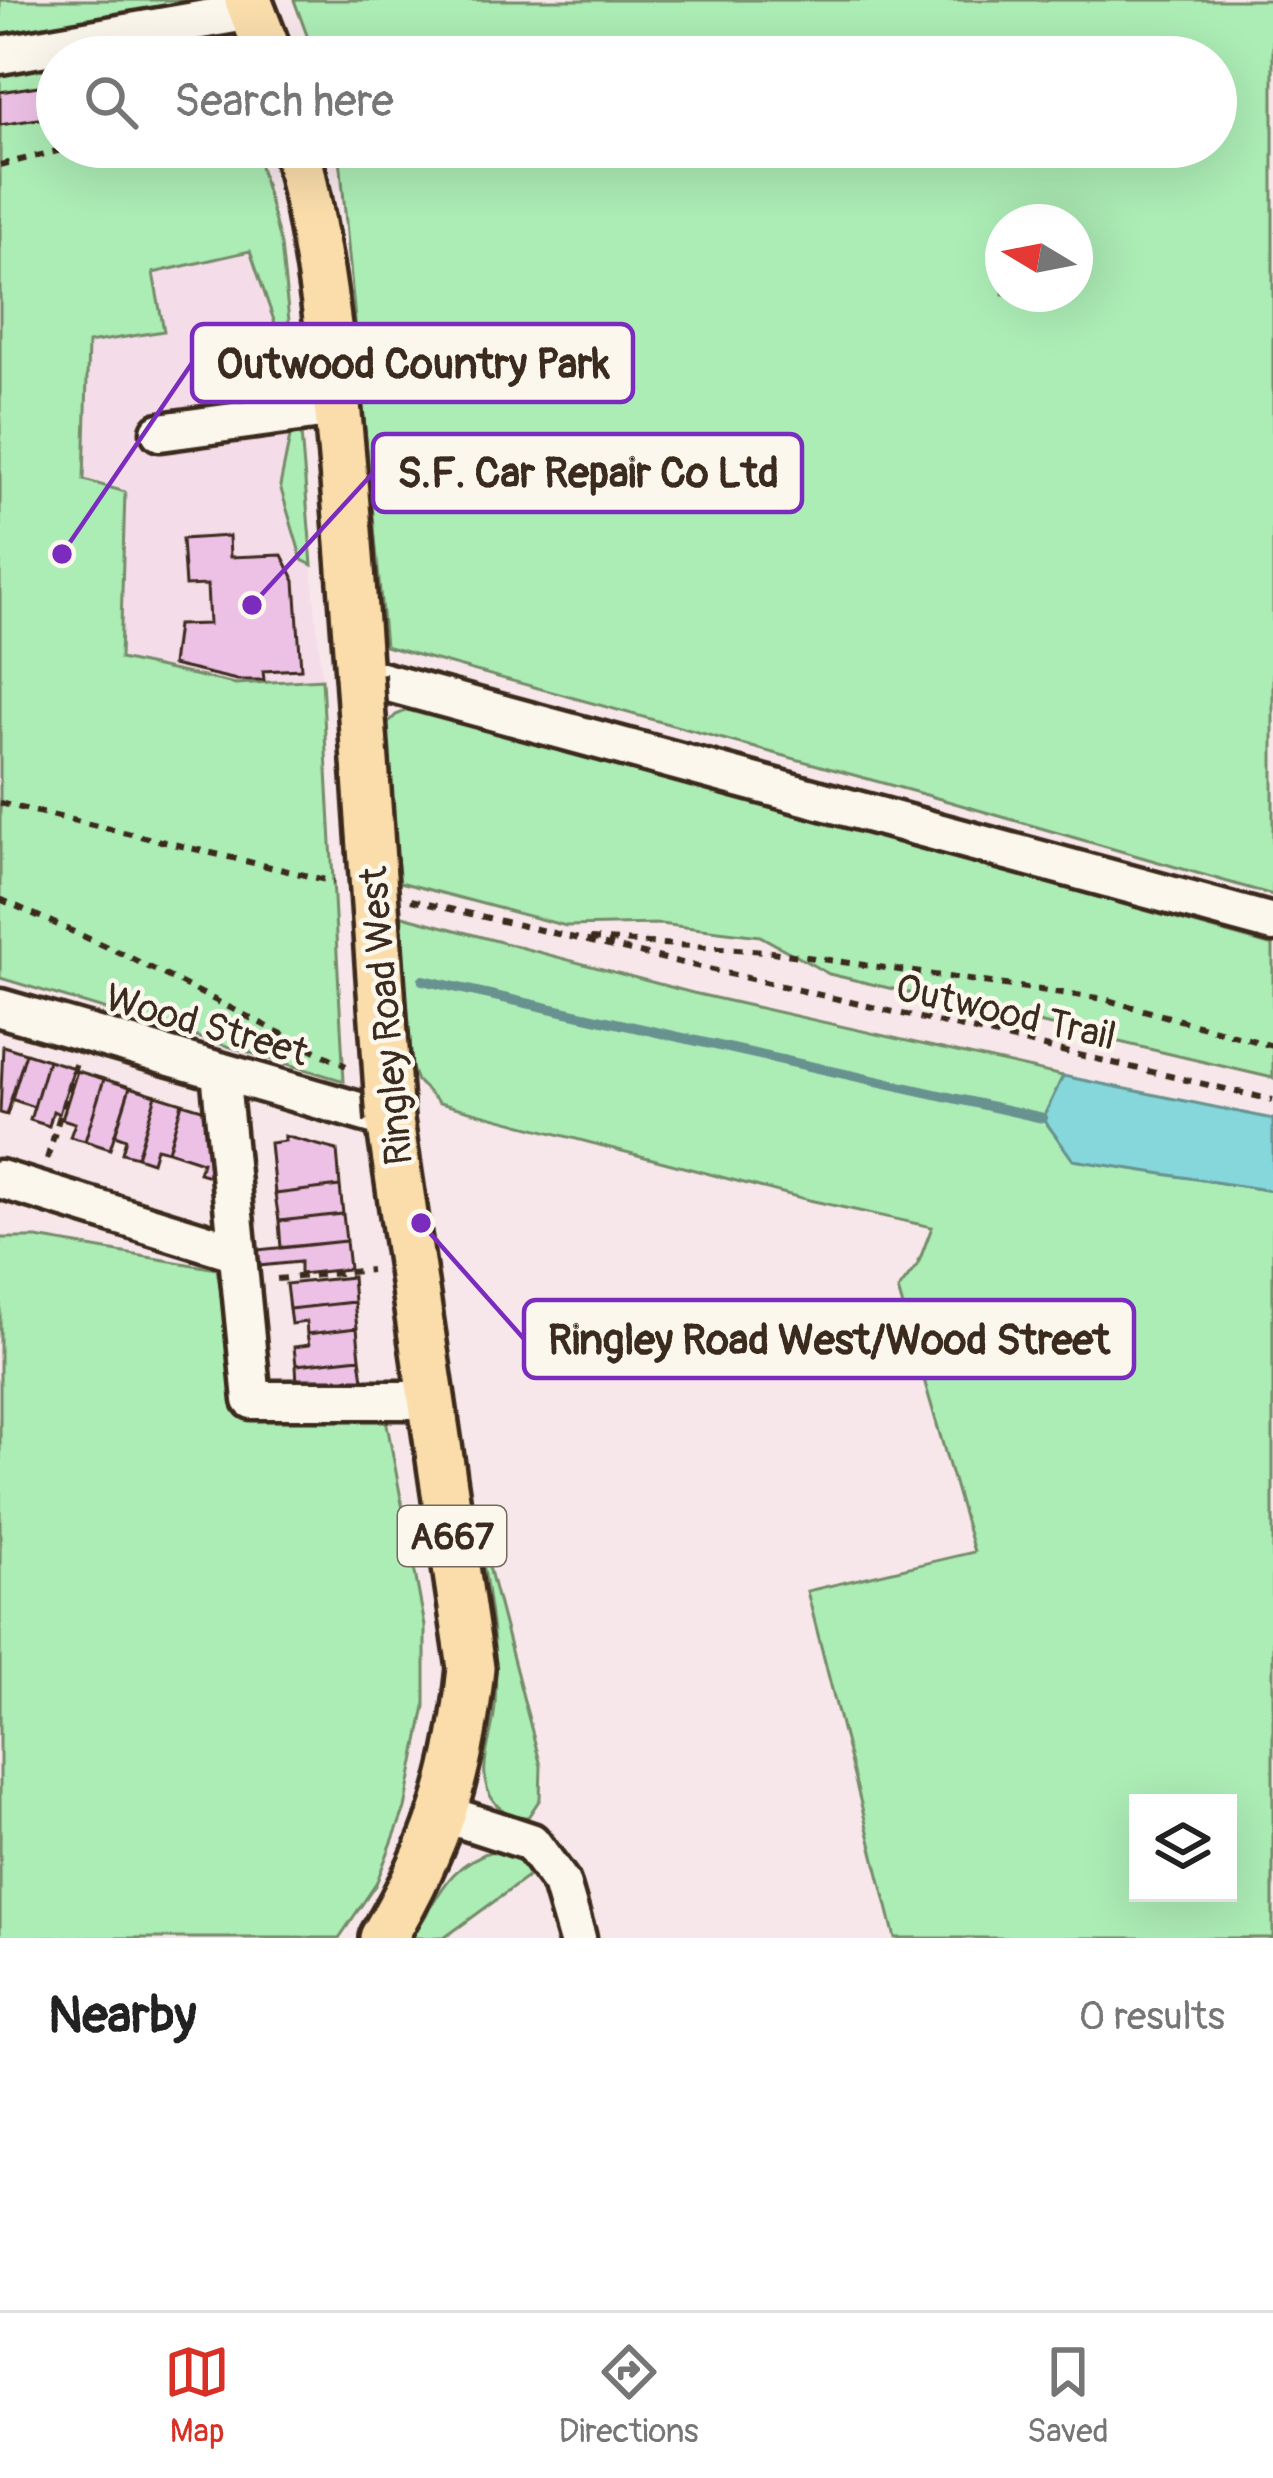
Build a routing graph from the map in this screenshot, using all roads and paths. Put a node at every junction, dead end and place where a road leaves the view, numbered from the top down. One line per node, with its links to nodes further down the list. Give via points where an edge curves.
1 (250, 6): 2 (street); 3 (main road)
2 (97, 36)
3 (262, 36)
4 (36, 48): 5 (street)
5 (0, 55)
6 (36, 156): 7 (path)
7 (0, 165)
8 (301, 168): 9 (main road, Ringley Road West / A667)
9 (337, 408): 10 (street); 11 (main road, Ringley Road West / A667)
10 (160, 432)
11 (359, 675): 13 (street); 21 (main road, Ringley Road West / A667, bridge)
12 (0, 899): 21 (path, via 123,954)
13 (1273, 922)
14 (568, 937): 18 (path, via 765,951 1104,999)
15 (728, 974): 20 (path, Outwood Trail)
16 (0, 1008): 17 (street, Wood Street)
17 (85, 1033): 19 (street, Wood Street); 23 (path)
18 (1273, 1046)
19 (220, 1071): 21 (street, Wood Street); 25 (street)
20 (1273, 1100)
21 (389, 1102): 24 (main road, Ringley Road West / A667)
22 (0, 1179): 23 (street)
23 (37, 1191): 25 (street)
24 (410, 1266): 25 (path); 26 (main road, Ringley Road West / A667)
25 (239, 1267): 26 (street, via 252,1400)
26 (429, 1400): 27 (main road, Ringley Road West / A667, via 471,1668)
27 (446, 1814): 28 (main road, Ringley Road West / A667); 29 (street, via 531,1843 561,1883)
28 (383, 1938)
29 (577, 1938)

